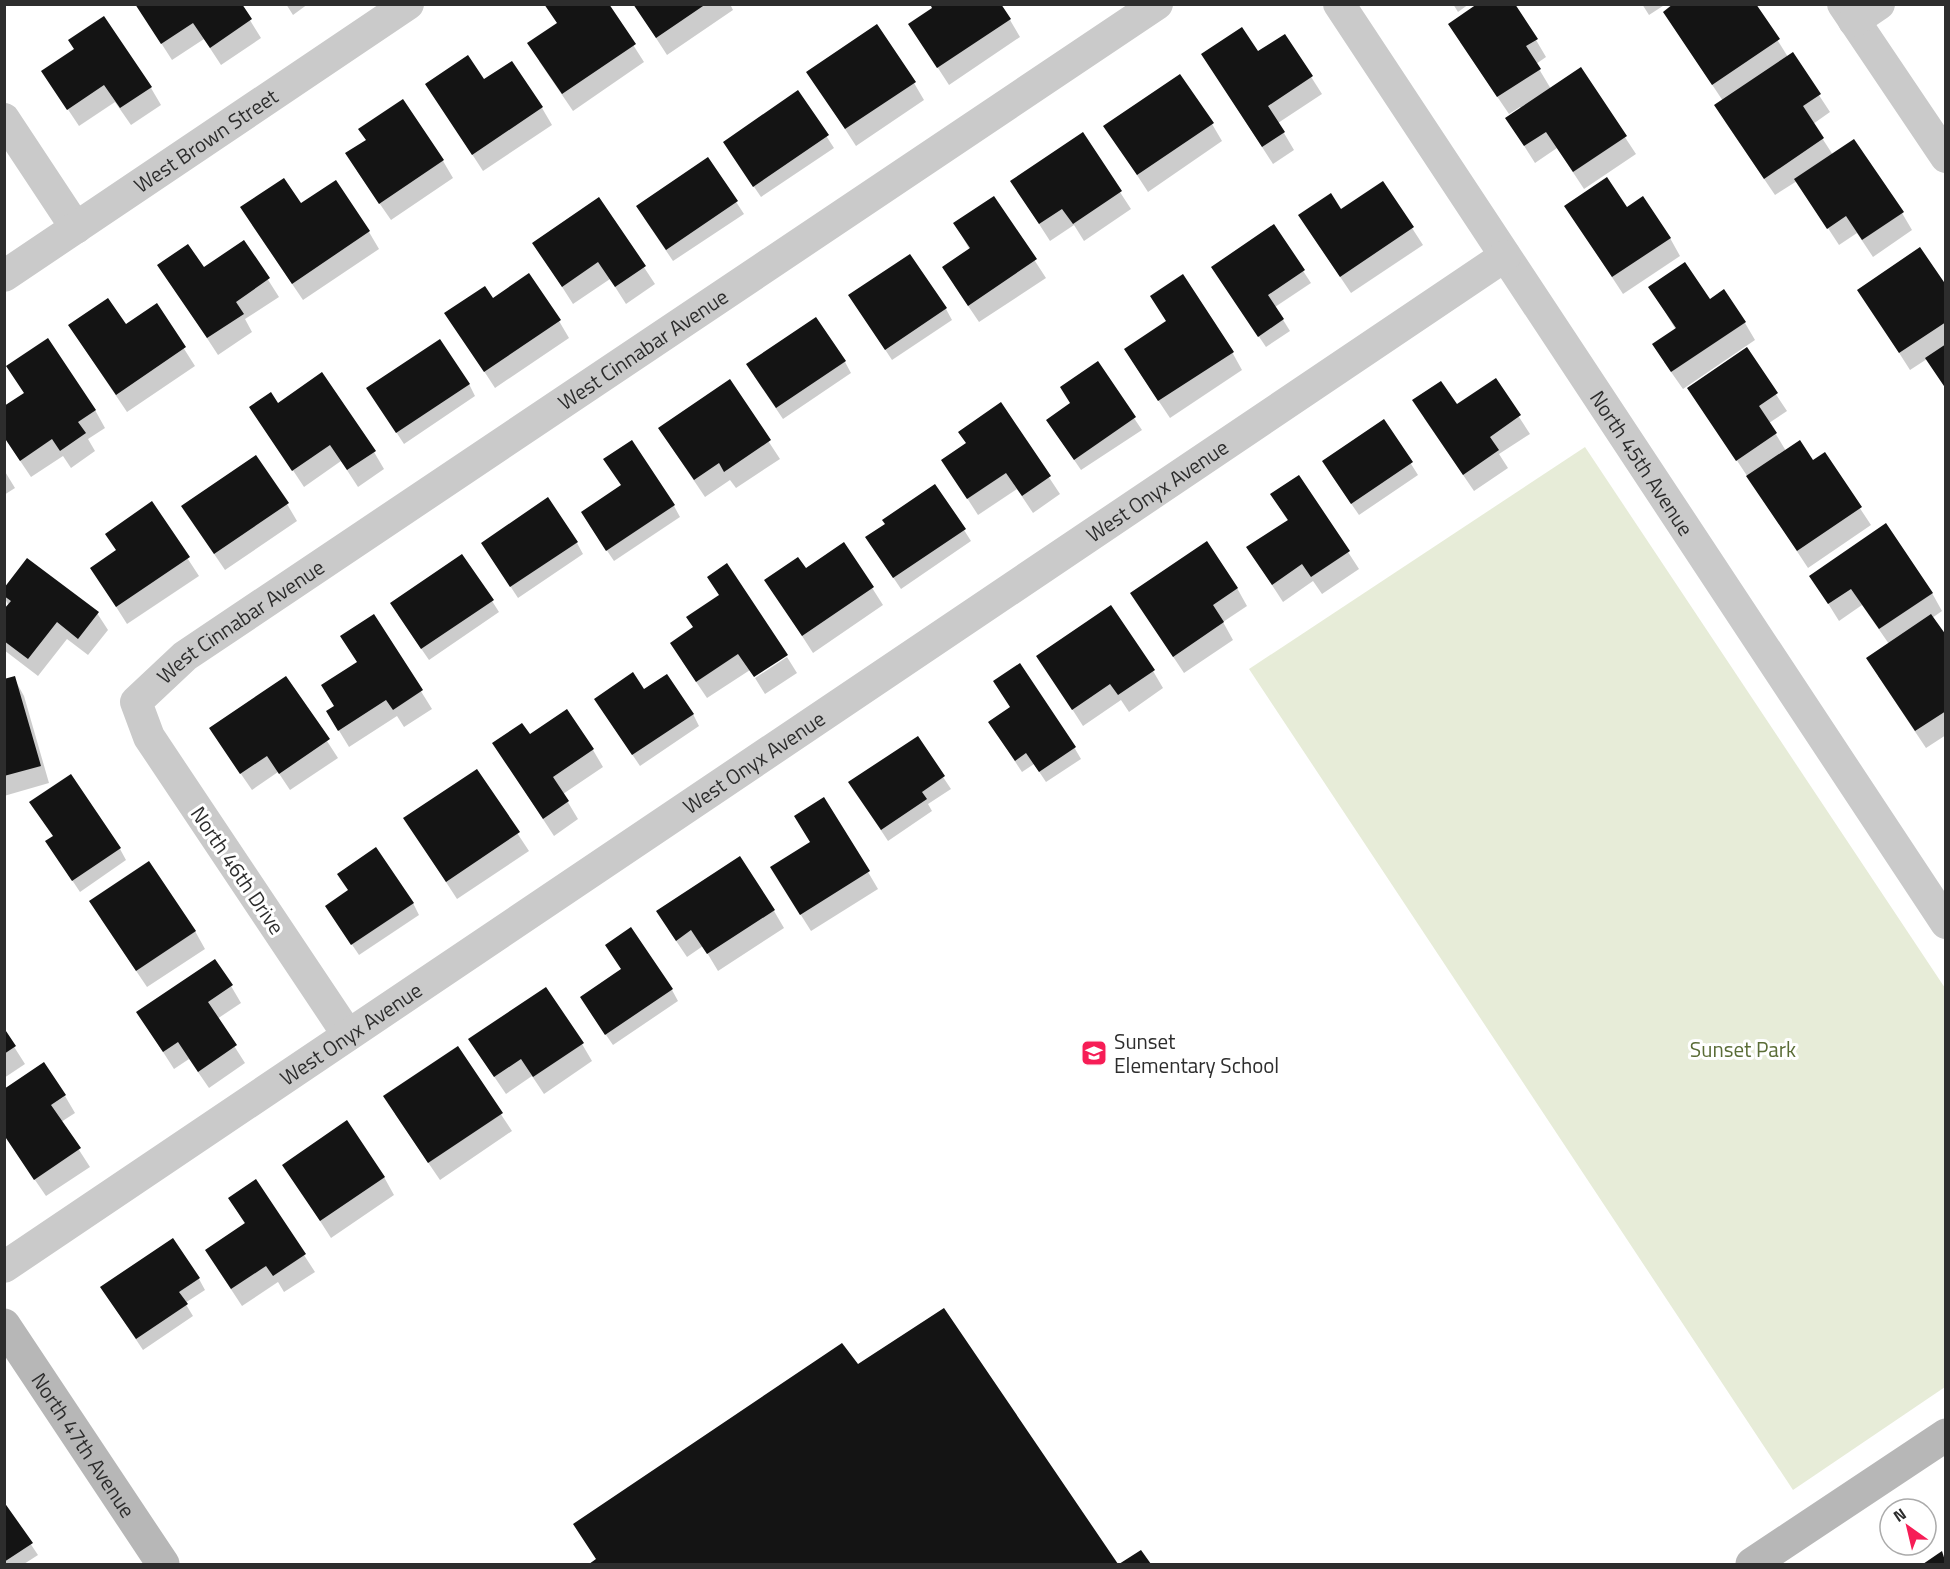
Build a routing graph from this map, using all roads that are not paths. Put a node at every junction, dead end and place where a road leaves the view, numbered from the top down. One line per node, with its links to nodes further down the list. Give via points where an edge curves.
1 (408, 4): 7 (street, West Brown Street)
2 (1157, 4): 10 (street, West Cinnabar Avenue, via 185,656)
3 (1339, 4): 8 (street, North 45th Avenue)
4 (1858, 10): 6 (street)
5 (4, 120): 7 (street)
6 (1946, 157)
7 (76, 228): 9 (street, West Brown Street)
8 (1505, 256): 11 (street, North 45th Avenue); 12 (street, West Onyx Avenue)
9 (4, 276)
10 (136, 702): 12 (street, North 46th Drive, via 149,737)
11 (1946, 924)
12 (348, 1035): 13 (street, West Onyx Avenue)
13 (4, 1267)
14 (4, 1325): 16 (street, North 47th Avenue)
15 (1946, 1435): 17 (street)
16 (163, 1564)
17 (1752, 1564)

